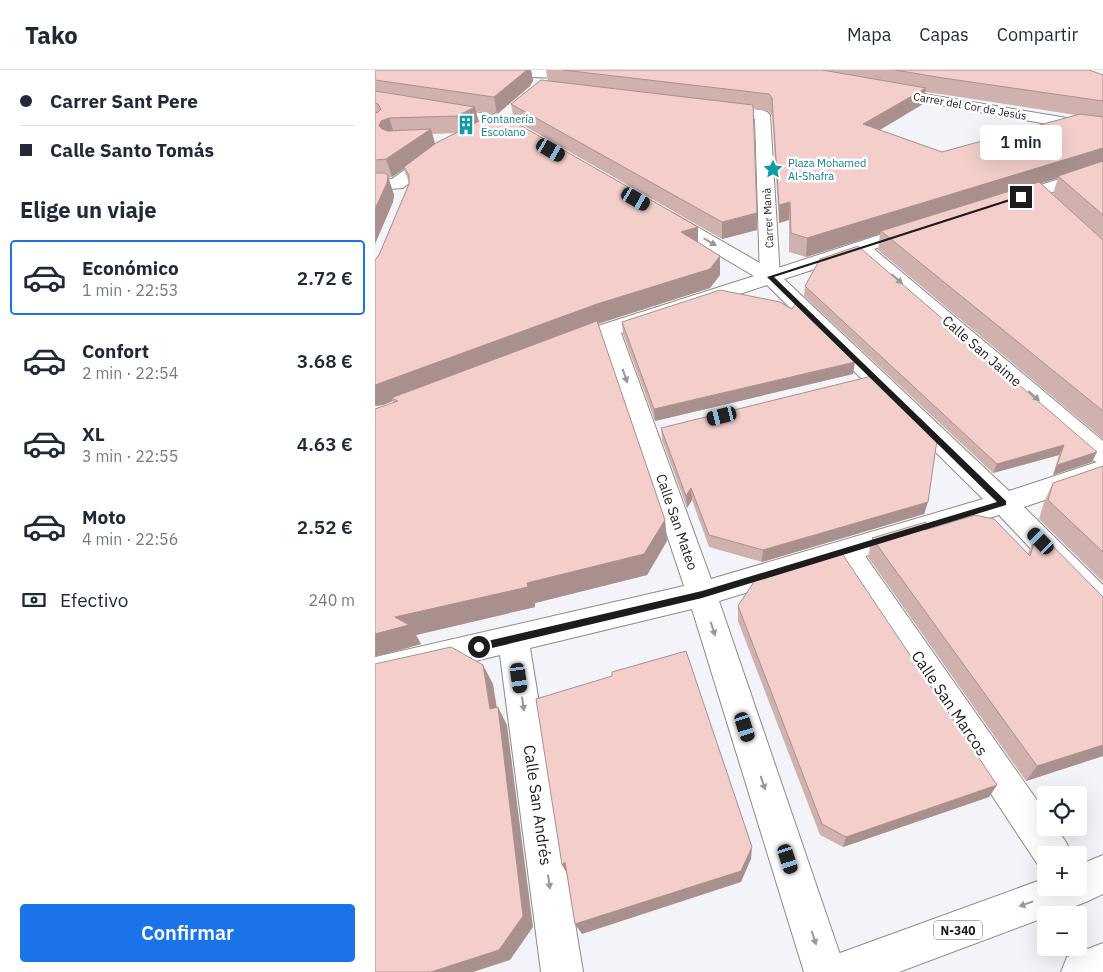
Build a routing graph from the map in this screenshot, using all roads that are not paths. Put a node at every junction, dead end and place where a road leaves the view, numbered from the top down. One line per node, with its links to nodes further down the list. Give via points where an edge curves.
1 (509, 70): 2 (main road)
2 (534, 72): 3 (main road); 4 (main road, via 542,79)
3 (594, 73)
4 (539, 89)
5 (870, 89): 9 (main road, Carrer del Cor de Jesús)
6 (375, 101): 8 (main road)
7 (704, 108): 19 (main road, Carrer Manà, via 763,115)
8 (507, 116): 10 (main road); 11 (main road)
9 (1103, 129)
10 (478, 133)
11 (535, 140)
12 (424, 141): 14 (main road, via 446,144 422,163 401,193)
13 (1103, 170): 15 (main road, via 1046,199)
14 (375, 185)
15 (991, 206)
16 (653, 209): 19 (main road, one-way to 19)
17 (935, 224): 18 (main road)
18 (860, 247): 19 (main road); 24 (main road, Calle San Jaime, one-way to 24)
19 (770, 277): 20 (main road); 22 (main road)
20 (609, 330): 21 (main road); 28 (main road, Calle San Mateo, one-way to 28, via 655,432)
21 (546, 354)
22 (875, 378): 23 (main road); 26 (main road)
23 (846, 385)
24 (1103, 455)
25 (1103, 470): 26 (main road)
26 (1004, 503): 27 (main road); 29 (main road)
27 (846, 551): 28 (main road); 32 (main road, Calle San Marcos)
28 (702, 594): 30 (main road); 38 (main road, Calle San Mateo, one-way to 38)
29 (1103, 605)
30 (513, 639): 31 (main road); 37 (main road, Calle San Andrés, one-way to 37)
31 (375, 671)
32 (1047, 846)
33 (1103, 874): 34 (main road)
34 (1087, 881)
35 (1049, 896): 39 (main road, N-340, one-way to 39)
36 (1103, 963): 40 (main road)
37 (562, 972)
38 (825, 972)
39 (843, 972)
40 (1082, 972)

